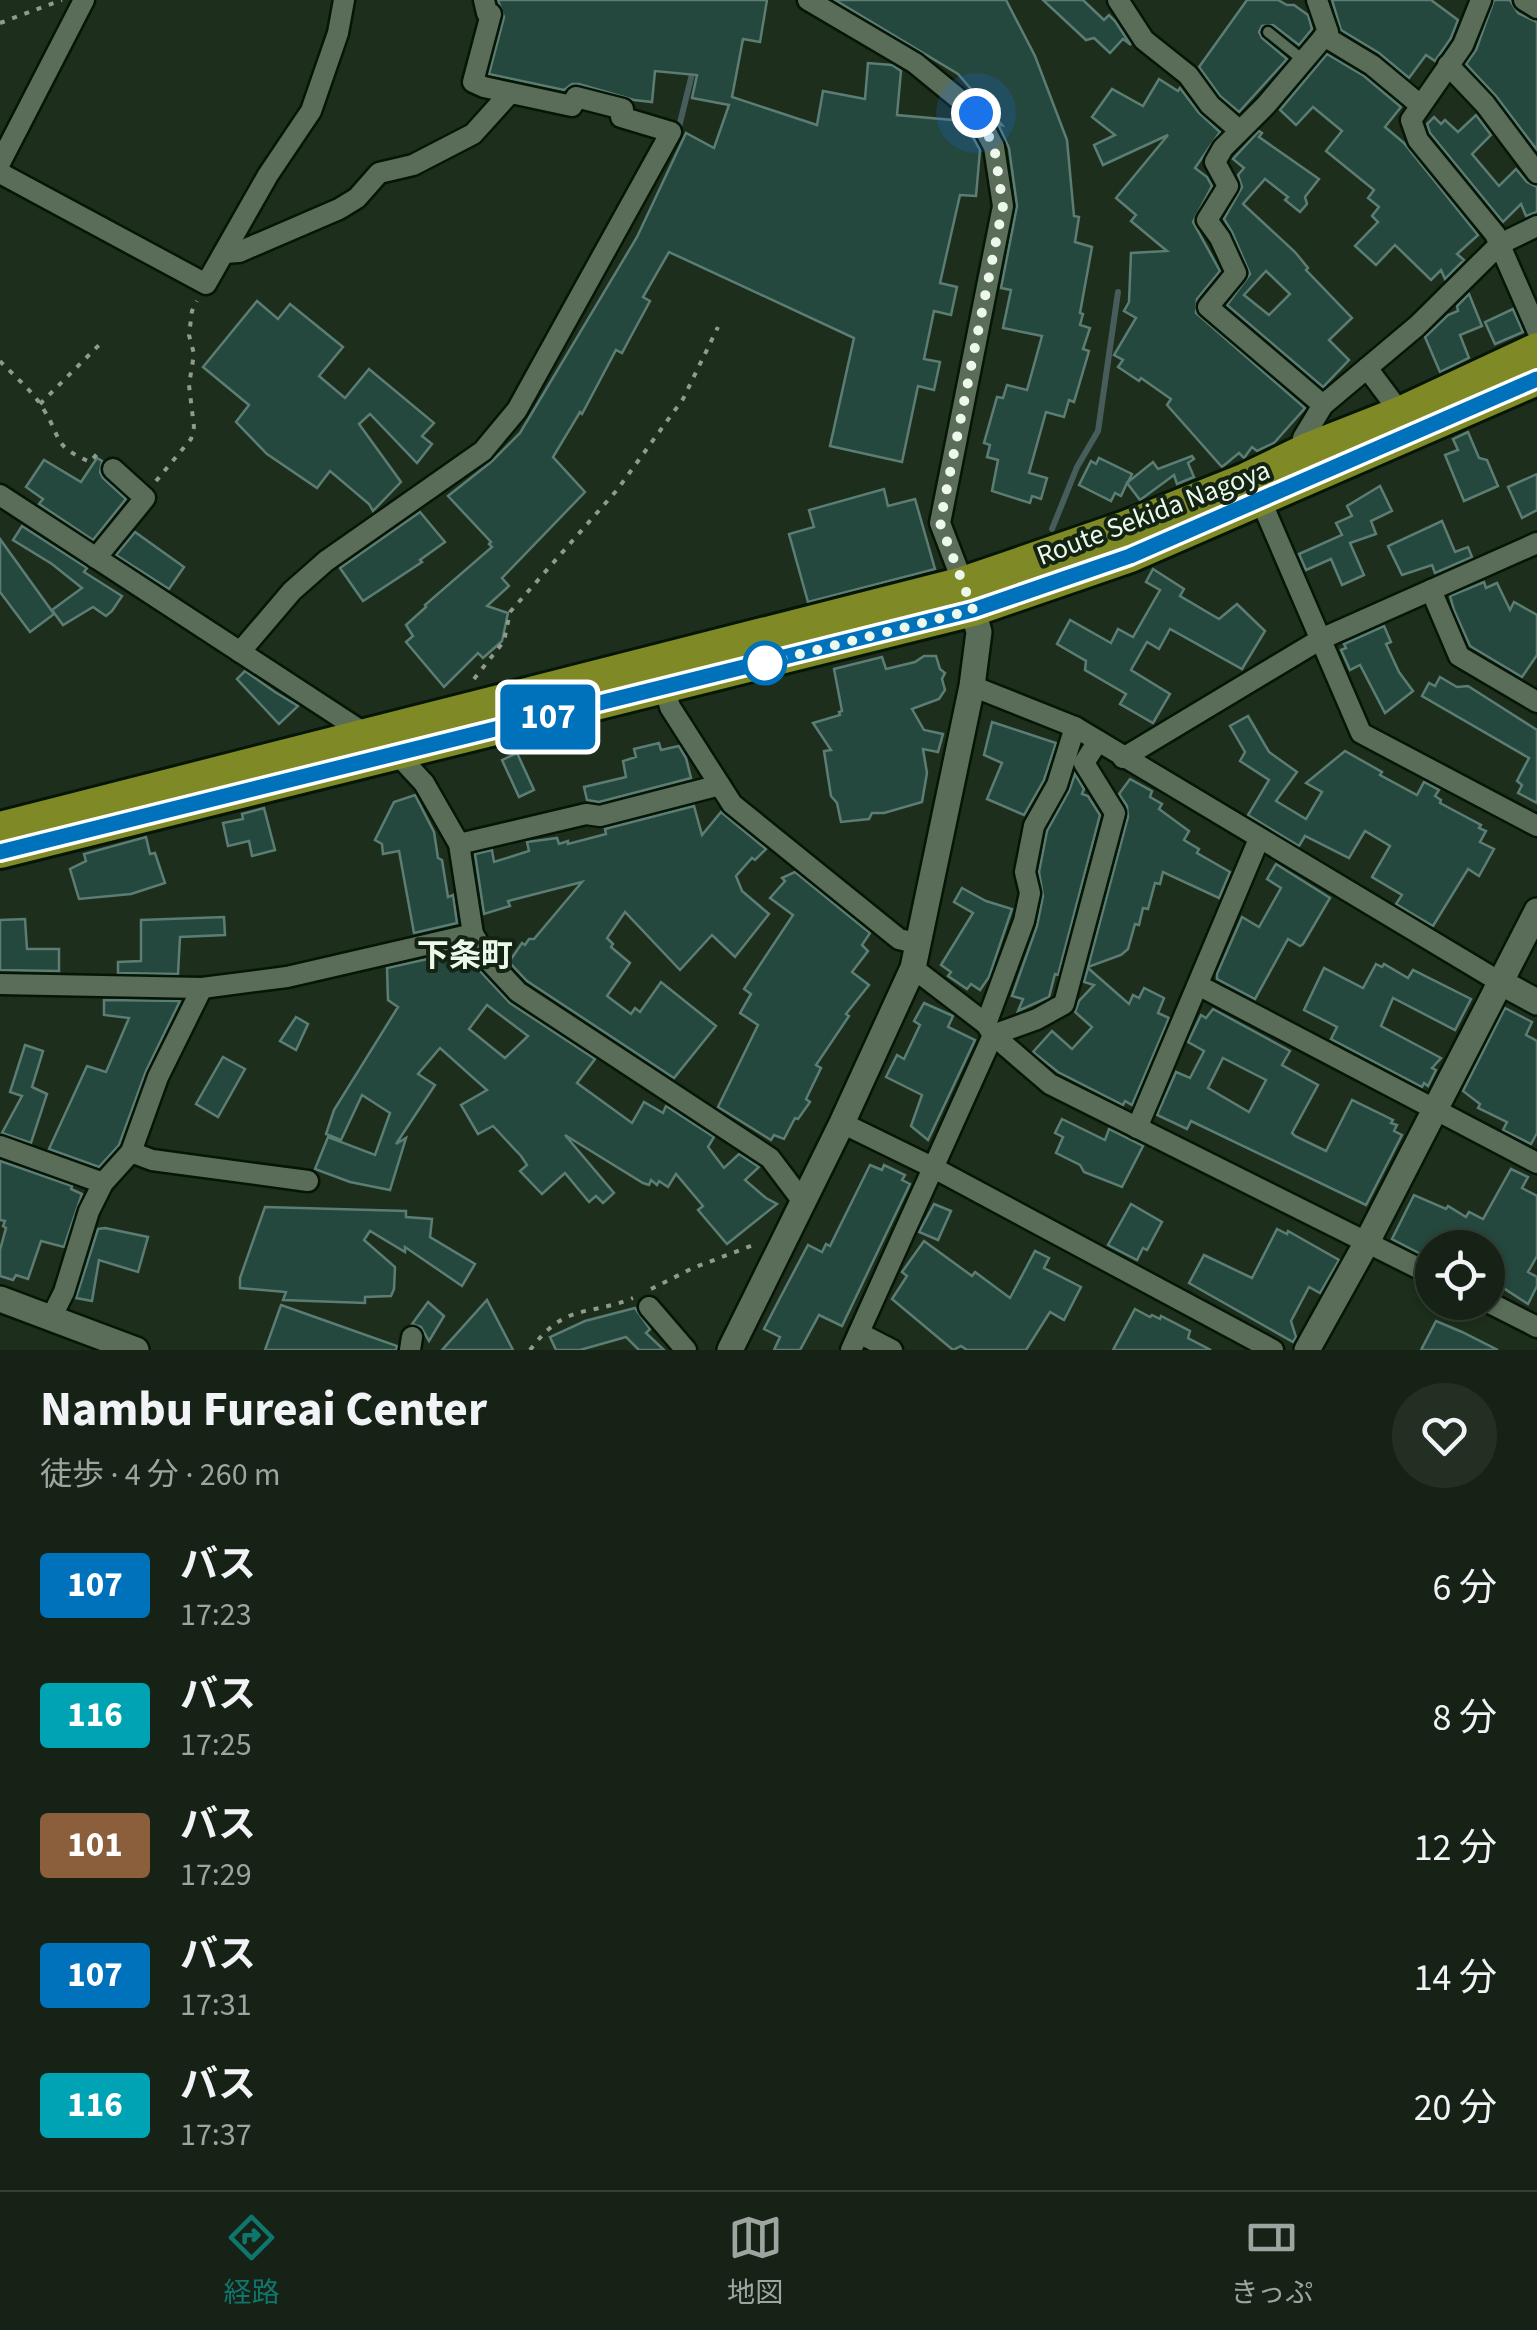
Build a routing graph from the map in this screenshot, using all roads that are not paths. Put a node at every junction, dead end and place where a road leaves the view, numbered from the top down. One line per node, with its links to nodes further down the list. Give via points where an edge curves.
1 (84, 0): 17 (street)
2 (344, 0): 22 (street, via 311,112)
3 (484, 0): 14 (street, via 491,14 474,82)
4 (808, 0): 36 (street, via 915,63 976,113 994,146 1003,206 940,523)
5 (1118, 0): 16 (street, via 1144,40)
6 (1317, 0): 11 (street)
7 (1481, 0): 13 (street)
8 (1524, 0): 9 (street)
9 (1537, 8)
10 (1268, 32): 12 (lane)
11 (1324, 36): 12 (street); 15 (street)
12 (1304, 60): 16 (street)
13 (1448, 65): 15 (street); 19 (street)
14 (510, 94): 22 (street, via 473,134 412,165 379,173 339,209); 38 (street, via 572,106 576,96 671,132 499,434 326,561)
15 (1420, 104): 21 (street, via 1411,120 1418,140)
16 (1239, 130): 28 (street, via 1215,162 1228,186 1207,220 1236,273 1208,306)
17 (0, 164)
18 (0, 172): 22 (street, via 206,284)
19 (1537, 173)
20 (1537, 226): 21 (street)
21 (1500, 244): 23 (street); 25 (street)
22 (224, 254)
23 (1537, 330)
24 (1537, 349): 29 (main road, Route Sekida Nagoya)
25 (1367, 368): 27 (street); 28 (street)
26 (1537, 379): 32 (main road, Route Sekida Nagoya)
27 (1392, 400)
28 (1324, 405): 29 (street, via 1303,438)
29 (1308, 449): 36 (main road, Route Sekida Nagoya)
30 (112, 468): 34 (street, via 144,496)
31 (0, 495): 34 (street)
32 (1261, 501): 36 (main road, Route Sekida Nagoya, via 1130,556); 37 (street)
33 (1537, 543): 35 (street)
34 (96, 558): 38 (street)
35 (1431, 590): 37 (street); 41 (street, via 1458,656)
36 (968, 597): 39 (street, via 979,632); 40 (main road, Route Sekida Nagoya); 43 (main road, Route Sekida Nagoya)
37 (1321, 638): 46 (street); 48 (street, via 1360,732)
38 (240, 652): 43 (street)
39 (972, 686): 42 (street); 55 (street)
40 (666, 688): 45 (main road, Route Sekida Nagoya); 47 (street, via 670,707)
41 (1537, 702)
42 (1076, 727): 44 (street); 61 (street, via 1057,785 1034,826 1024,921)
43 (367, 735): 45 (street); 49 (main road, Route Sekida Nagoya)
44 (1098, 741): 46 (street); 61 (street, via 1084,763 1116,813 1064,1004 1038,1019)
45 (398, 756): 51 (street, via 424,783); 52 (main road, Route Sekida Nagoya)
46 (1123, 758): 50 (street)
47 (720, 785): 51 (street); 55 (street, via 732,804)
48 (1537, 826)
49 (0, 828)
50 (1259, 839): 56 (street); 58 (street)
51 (459, 844): 54 (street)
52 (0, 852)
53 (1537, 911): 56 (street)
54 (473, 934): 59 (street, via 286,977); 71 (street, via 518,992 770,1158)
55 (916, 956): 61 (street); 63 (street)
56 (1500, 982): 60 (street); 62 (street)
57 (0, 984): 59 (street)
58 (1198, 985): 62 (street); 64 (street)
59 (202, 988): 66 (street, via 158,1076)
60 (1537, 1002)
61 (990, 1029): 64 (street, via 1050,1084); 68 (street)
62 (1434, 1108): 67 (street); 72 (street)
63 (842, 1123): 68 (street); 71 (street)
64 (1137, 1128): 72 (street)
65 (0, 1146): 70 (street)
66 (131, 1152): 69 (street); 70 (street)
67 (1537, 1163)
68 (932, 1167): 79 (street); 84 (street)
69 (308, 1181)
70 (102, 1183): 77 (street)
71 (804, 1203): 82 (street)
72 (1367, 1242): 73 (street); 85 (street)
73 (1415, 1266)
74 (0, 1299): 77 (street)
75 (650, 1307): 81 (street)
76 (1505, 1311): 78 (street)
77 (51, 1318): 80 (street)
78 (1537, 1327)
79 (855, 1342): 83 (street)
80 (136, 1350)
81 (686, 1350)
82 (730, 1350)
83 (892, 1350)
84 (1273, 1350)
85 (1307, 1350)

